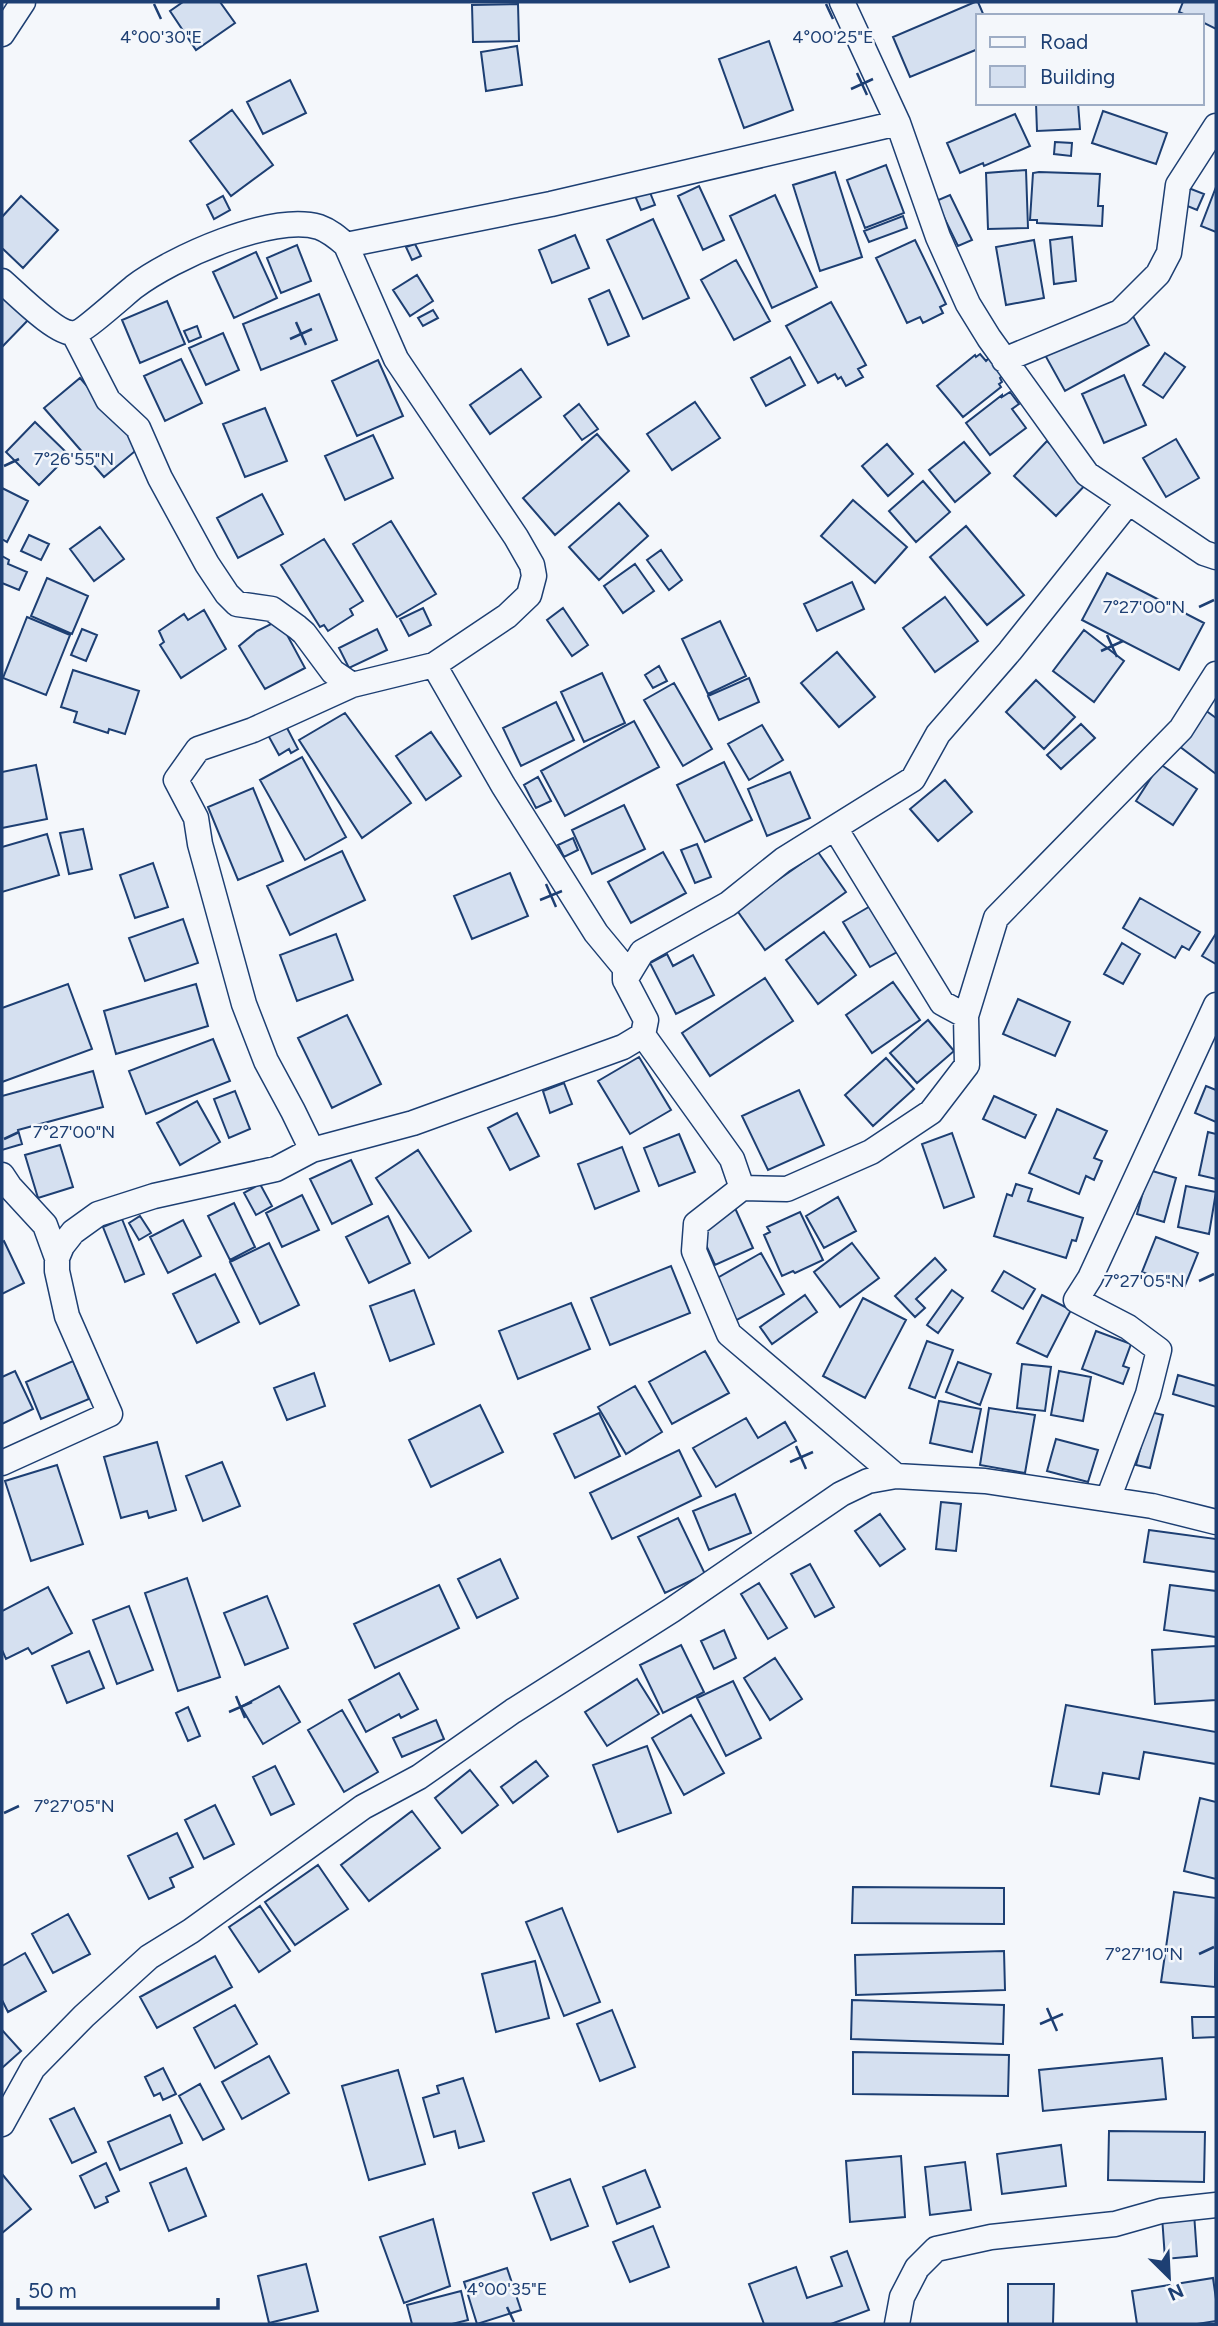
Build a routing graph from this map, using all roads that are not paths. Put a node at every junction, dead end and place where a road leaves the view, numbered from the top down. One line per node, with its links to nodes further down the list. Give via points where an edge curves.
1 (23, 2): 3 (street)
2 (842, 2): 4 (street)
3 (2, 33)
4 (898, 123): 6 (street, via 551,204); 9 (street, via 968,304)
5 (1216, 125): 9 (street, via 1178,185 1169,253 1152,281 1120,312)
6 (346, 245): 8 (street, via 317,227 282,225 213,244 147,277); 12 (street, via 396,359 532,565 528,595 507,616)
7 (2, 281): 8 (street, via 54,325)
8 (74, 334): 14 (street, via 108,400 138,428 160,478 227,594 237,604 272,609 297,627 332,672)
9 (1004, 360): 10 (street, via 1087,474)
10 (1128, 503): 11 (street); 15 (street, via 938,734 913,779)
11 (1216, 557)
12 (434, 665): 14 (street); 16 (street, via 596,933 625,968)
13 (1216, 674): 18 (street, via 1181,729 996,918)
14 (352, 685): 20 (street, via 253,730 198,748 176,780 196,818 244,1004 265,1061)
15 (835, 828): 16 (street, via 783,860 728,904 642,952); 18 (street, via 943,1003)
16 (625, 980): 19 (street, via 646,1020)
17 (1216, 1005): 26 (street, via 1076,1300 1128,1327 1159,1350 1148,1394)
18 (967, 1016): 22 (street, via 967,1065 931,1112 871,1152 787,1189)
19 (643, 1035): 20 (street, via 624,1047 414,1123); 22 (street, via 732,1159)
20 (312, 1150): 23 (street, via 276,1169 154,1196 98,1214 73,1232)
21 (2, 1175): 23 (street, via 45,1225)
22 (742, 1188): 25 (street, via 696,1224 694,1251 729,1334)
23 (57, 1258): 24 (street, via 67,1316 110,1414)
24 (2, 1462)
25 (896, 1476): 26 (street, via 985,1481); 28 (street, via 868,1481 841,1494 419,1777 363,1807 149,1957 33,2068)
26 (1108, 1499): 27 (street)
27 (1216, 1522)
28 (2, 2124)
29 (1216, 2205): 30 (street, via 936,2249 917,2268 902,2297)
30 (897, 2324)

